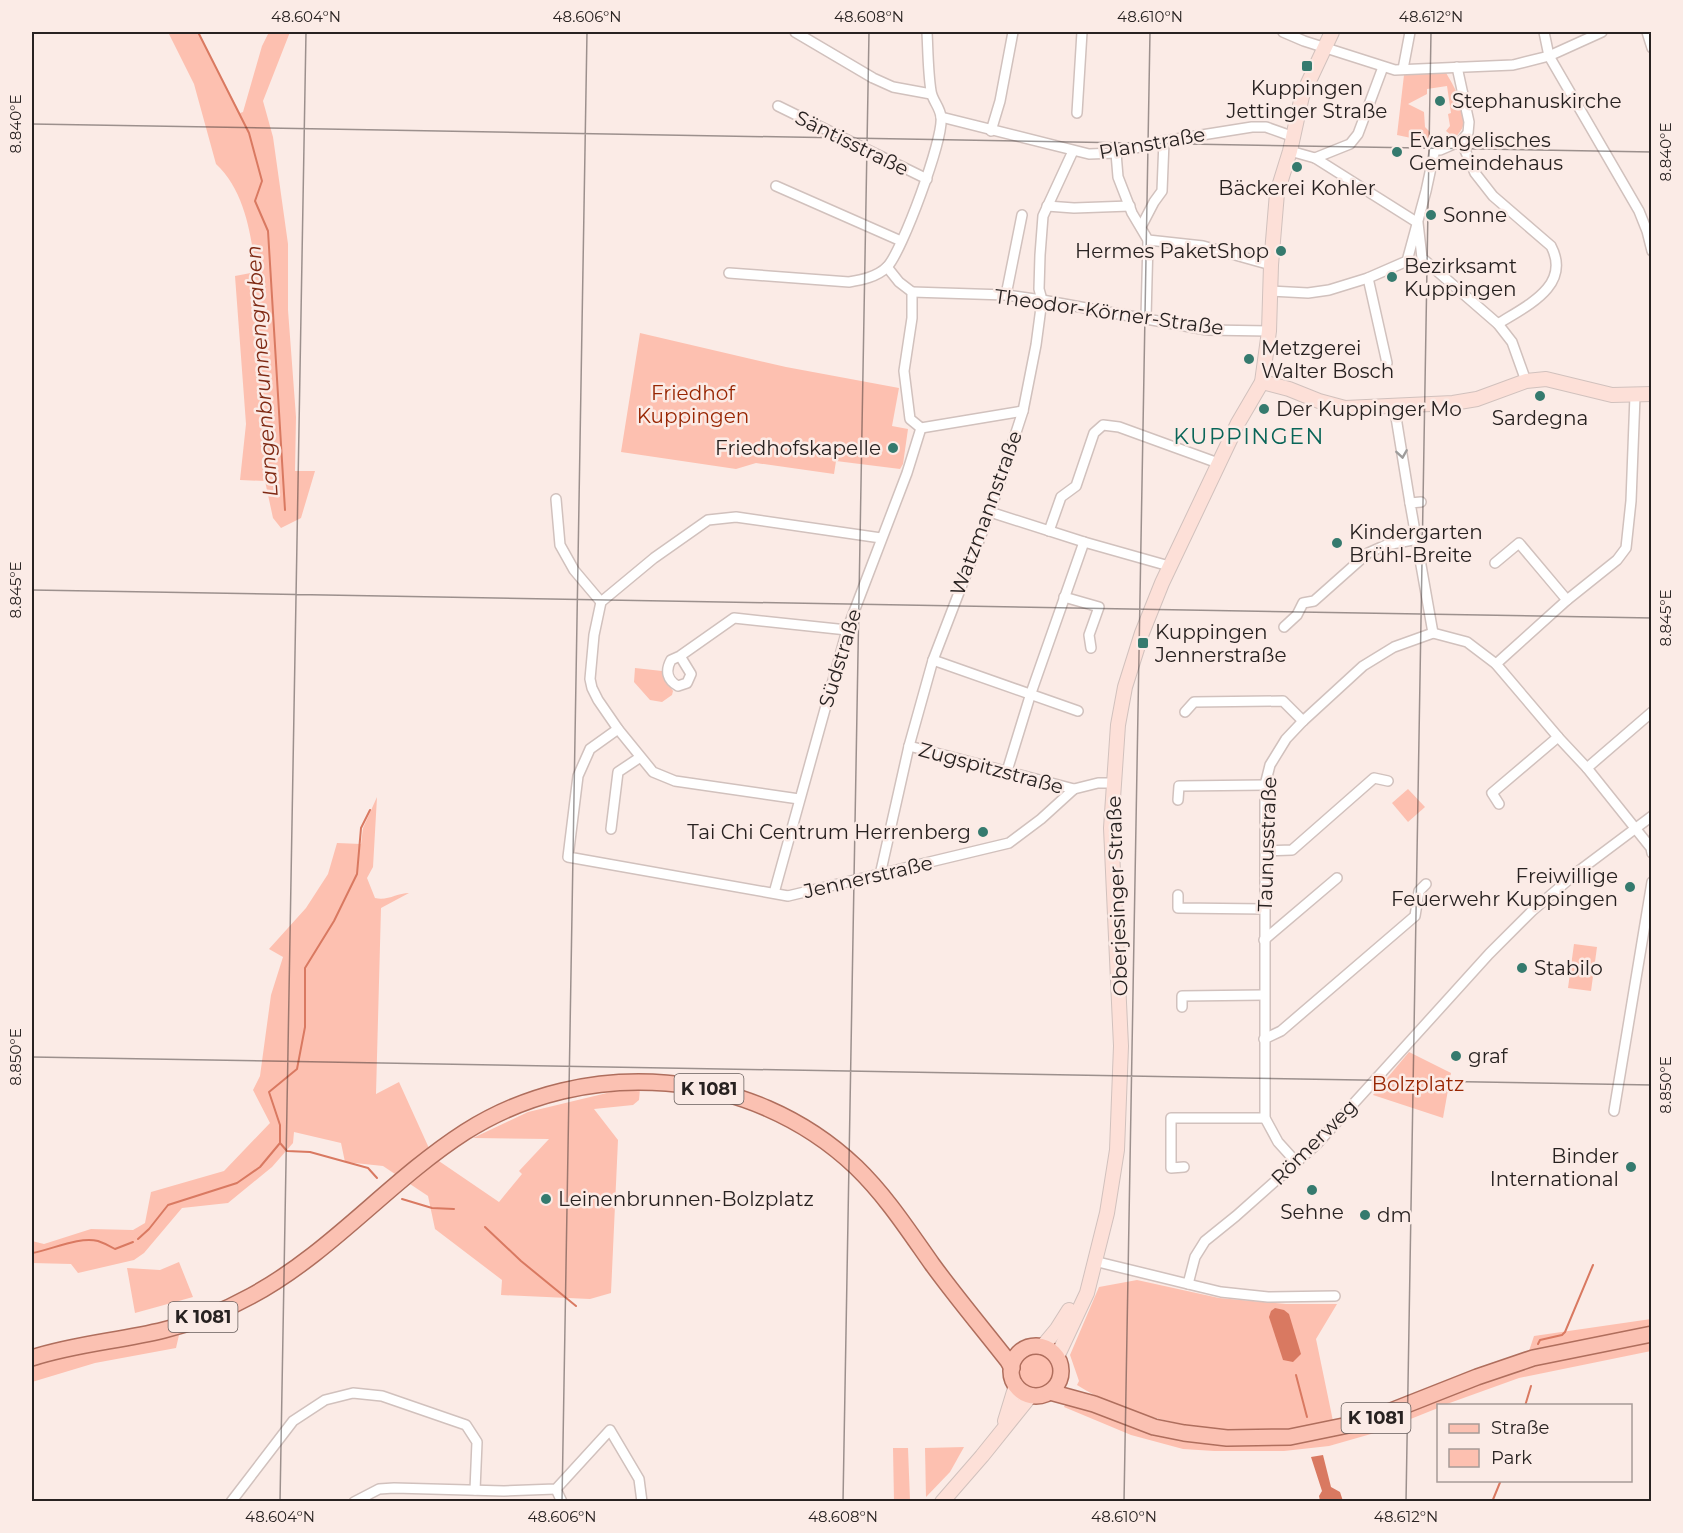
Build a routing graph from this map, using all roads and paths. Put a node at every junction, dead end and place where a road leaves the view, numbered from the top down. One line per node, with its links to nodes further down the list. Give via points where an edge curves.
1 (795, 32): 17 (street, via 873,78 893,87)
2 (927, 32): 17 (street)
3 (1012, 32): 21 (street)
4 (1082, 32): 19 (street)
5 (1283, 32): 11 (street)
6 (1332, 32): 11 (main road)
7 (1410, 32): 16 (street)
8 (1544, 32): 13 (street)
9 (1602, 32): 13 (street)
10 (1647, 32): 12 (street)
11 (1324, 47): 14 (street); 24 (main road, via 1302,96)
12 (1652, 48)
13 (1550, 56): 15 (street, via 1513,65); 37 (street, via 1639,211)
14 (1383, 67): 16 (street); 27 (street, via 1358,134 1350,144)
15 (1457, 67): 16 (street); 23 (street, via 1469,122 1468,133)
16 (1403, 69)
17 (931, 94): 20 (street)
18 (778, 106): 28 (street, Säntisstraße)
19 (1077, 113)
20 (941, 117): 21 (street, Planstraße); 28 (street)
21 (991, 130): 25 (street, Planstraße)
22 (1164, 141): 24 (street, Planstraße, via 1252,127 1266,128); 26 (street, Planstraße); 34 (street, via 1162,191)
23 (1461, 141): 33 (street, via 1435,149); 49 (street, via 1475,173 1493,196 1551,246 1557,257 1557,270 1545,293)
24 (1292, 144): 27 (street, Planstraße); 40 (main road, via 1277,193)
25 (1073, 151): 26 (street, Planstraße); 30 (street, Watzmannstraße)
26 (1116, 153): 31 (street, via 1118,177)
27 (1315, 158): 33 (street, Planstraße)
28 (927, 179): 36 (street)
29 (776, 186): 36 (street)
30 (1047, 206): 31 (street); 47 (street, Watzmannstraße, via 1040,233)
31 (1130, 206): 34 (street)
32 (1022, 215): 46 (street)
33 (1418, 223): 38 (street); 39 (street)
34 (1141, 227): 35 (street)
35 (1148, 240): 40 (street, via 1203,246); 48 (street)
36 (901, 241): 41 (street)
37 (1652, 251)
38 (1422, 258): 39 (street); 49 (street)
39 (1407, 261): 43 (street)
40 (1270, 265): 44 (main road)
41 (887, 267): 42 (street, via 849,282); 45 (street)
42 (729, 273)
43 (1368, 278): 44 (street, via 1308,293); 51 (street)
44 (1269, 291): 50 (main road)
45 (912, 292): 46 (street, Theodor-Körner-Straße); 58 (street, via 905,378 910,419)
46 (1006, 295): 47 (street, Theodor-Körner-Straße)
47 (1042, 300): 48 (street, Theodor-Körner-Straße); 57 (street, Watzmannstraße)
48 (1146, 318): 50 (street, Theodor-Körner-Straße, via 1208,330)
49 (1498, 324): 52 (street, via 1512,342)
50 (1269, 331): 53 (main road)
51 (1387, 363)
52 (1526, 381): 55 (main road, via 1546,379 1603,394); 56 (main road, via 1477,399)
53 (1262, 382): 56 (main road, via 1345,408); 59 (main road, Oberjesinger Straße)
54 (1652, 394): 55 (main road)
55 (1635, 396): 71 (street, via 1626,548 1617,560)
56 (1394, 405): 62 (street, one-way to 62)
57 (1023, 411): 58 (street); 63 (street, Watzmannstraße)
58 (921, 428): 65 (street, Südstraße)
59 (1218, 463): 64 (street, via 1119,427 1103,425 1094,433 1076,486 1061,497); 69 (main road, Oberjesinger Straße)
60 (556, 499): 72 (street, via 560,545 574,570)
61 (1421, 502): 62 (street)
62 (1410, 503): 66 (street)
63 (990, 512): 64 (street); 78 (street, Watzmannstraße)
64 (1049, 531): 67 (street)
65 (881, 538): 72 (street, via 736,517 708,520); 74 (street, Südstraße)
66 (1418, 539): 73 (street, via 1368,553 1314,602 1303,603 1298,615); 75 (street)
67 (1084, 542): 69 (street); 70 (street)
68 (1495, 563): 71 (street, via 1520,543)
69 (1169, 566): 92 (main road, Oberjesinger Straße, via 1125,687)
70 (1064, 597): 76 (street, via 1099,607 1089,635); 80 (street)
71 (1567, 600): 79 (street)
72 (601, 602): 85 (street, via 590,678 598,700)
73 (1284, 627)
74 (847, 630): 77 (street, via 734,618); 95 (street, Südstraße)
75 (1433, 633): 79 (street, via 1467,642); 84 (street, Taunusstraße, via 1394,647 1363,666)
76 (1091, 648)
77 (680, 657)
78 (933, 660): 80 (street); 87 (street, Watzmannstraße)
79 (1496, 664): 86 (street)
80 (1031, 693): 81 (street); 90 (street)
81 (1078, 711)
82 (1185, 712): 84 (street, via 1194,702 1283,701)
83 (1652, 712): 89 (street)
84 (1303, 721): 93 (street, Taunusstraße, via 1270,765)
85 (618, 729): 88 (street); 107 (street, Jennerstraße, via 590,749 579,776 568,857)
86 (1558, 737): 89 (street); 97 (street, via 1492,793)
87 (909, 746): 90 (street, Zugspitzstraße); 103 (street, Watzmannstraße)
88 (639, 758): 95 (street, via 652,772 675,781); 100 (street, via 618,772)
89 (1587, 768): 99 (street)
90 (1007, 771): 94 (street, Zugspitzstraße)
91 (1388, 781): 101 (street, via 1374,778 1292,850)
92 (1113, 783): 94 (street); 118 (main road, Oberjesinger Straße, via 1111,847 1121,1100 1115,1172)
93 (1265, 785): 96 (street, via 1179,786); 101 (street, Taunusstraße)
94 (1074, 789): 103 (street, Jennerstraße, via 1009,843)
95 (799, 799): 107 (street, Südstraße)
96 (1178, 800)
97 (1499, 804)
98 (1652, 816): 99 (street, Römerweg)
99 (1636, 829): 102 (street); 116 (street, Römerweg, via 1532,911)
100 (611, 830)
101 (1264, 852): 109 (street, Taunusstraße)
102 (1652, 853)
103 (880, 875): 107 (street, Jennerstraße, via 788,896)
104 (1337, 878): 110 (street)
105 (1652, 882): 114 (street)
106 (1426, 884): 113 (street, via 1419,891 1415,916 1281,1031)
107 (774, 893)
108 (1178, 895): 109 (street, via 1178,908)
109 (1264, 909): 110 (street, Taunusstraße)
110 (1264, 940): 111 (street, Taunusstraße)
111 (1264, 995): 112 (street, via 1182,996); 113 (street, Taunusstraße)
112 (1182, 1007)
113 (1264, 1039): 115 (street, Taunusstraße)
114 (1614, 1111)
115 (1265, 1118): 116 (street, Taunusstraße, via 1278,1142); 117 (street, via 1171,1118 1171,1168)
116 (1297, 1163): 119 (street, Römerweg, via 1205,1241 1195,1257)
117 (1184, 1167)
118 (1093, 1265): 119 (street); 123 (main road, via 1064,1319); 125 (main road, via 1087,1293)
119 (1188, 1284): 120 (street, via 1268,1298)
120 (1335, 1296)
121 (976, 1319): 124 (main road, K 1081, via 1009,1345); 126 (main road, K 1081, via 878,1191 844,1156 807,1129 734,1095 704,1088 627,1081 543,1096 467,1131 285,1275 225,1309 164,1330); 127 (main road, K 1081)
122 (1652, 1334): 132 (main road, K 1081, via 1533,1358 1377,1418 1305,1435 1243,1439 1184,1433 1154,1427)
123 (1042, 1347): 124 (main road); 125 (main road)
124 (1024, 1350): 127 (main road)
125 (1057, 1357): 128 (main road)
126 (32, 1358)
127 (1012, 1368): 129 (main road)
128 (1060, 1376): 130 (main road); 132 (main road, K 1081)
129 (1016, 1385): 131 (main road); 133 (main road)
130 (1050, 1392): 131 (main road); 132 (main road, K 1081)
131 (1031, 1395): 133 (main road)
132 (1094, 1404)
133 (1002, 1429): 142 (main road)
134 (556, 1489): 136 (street); 140 (street); 141 (street, via 610,1430 639,1479)
135 (475, 1490): 136 (street); 137 (street, via 477,1442 466,1425 382,1396 353,1393 325,1400 293,1421); 138 (street, via 379,1489)
136 (504, 1491): 139 (street)
137 (231, 1502)
138 (354, 1502)
139 (504, 1502)
140 (562, 1502)
141 (642, 1502)
142 (942, 1502)

